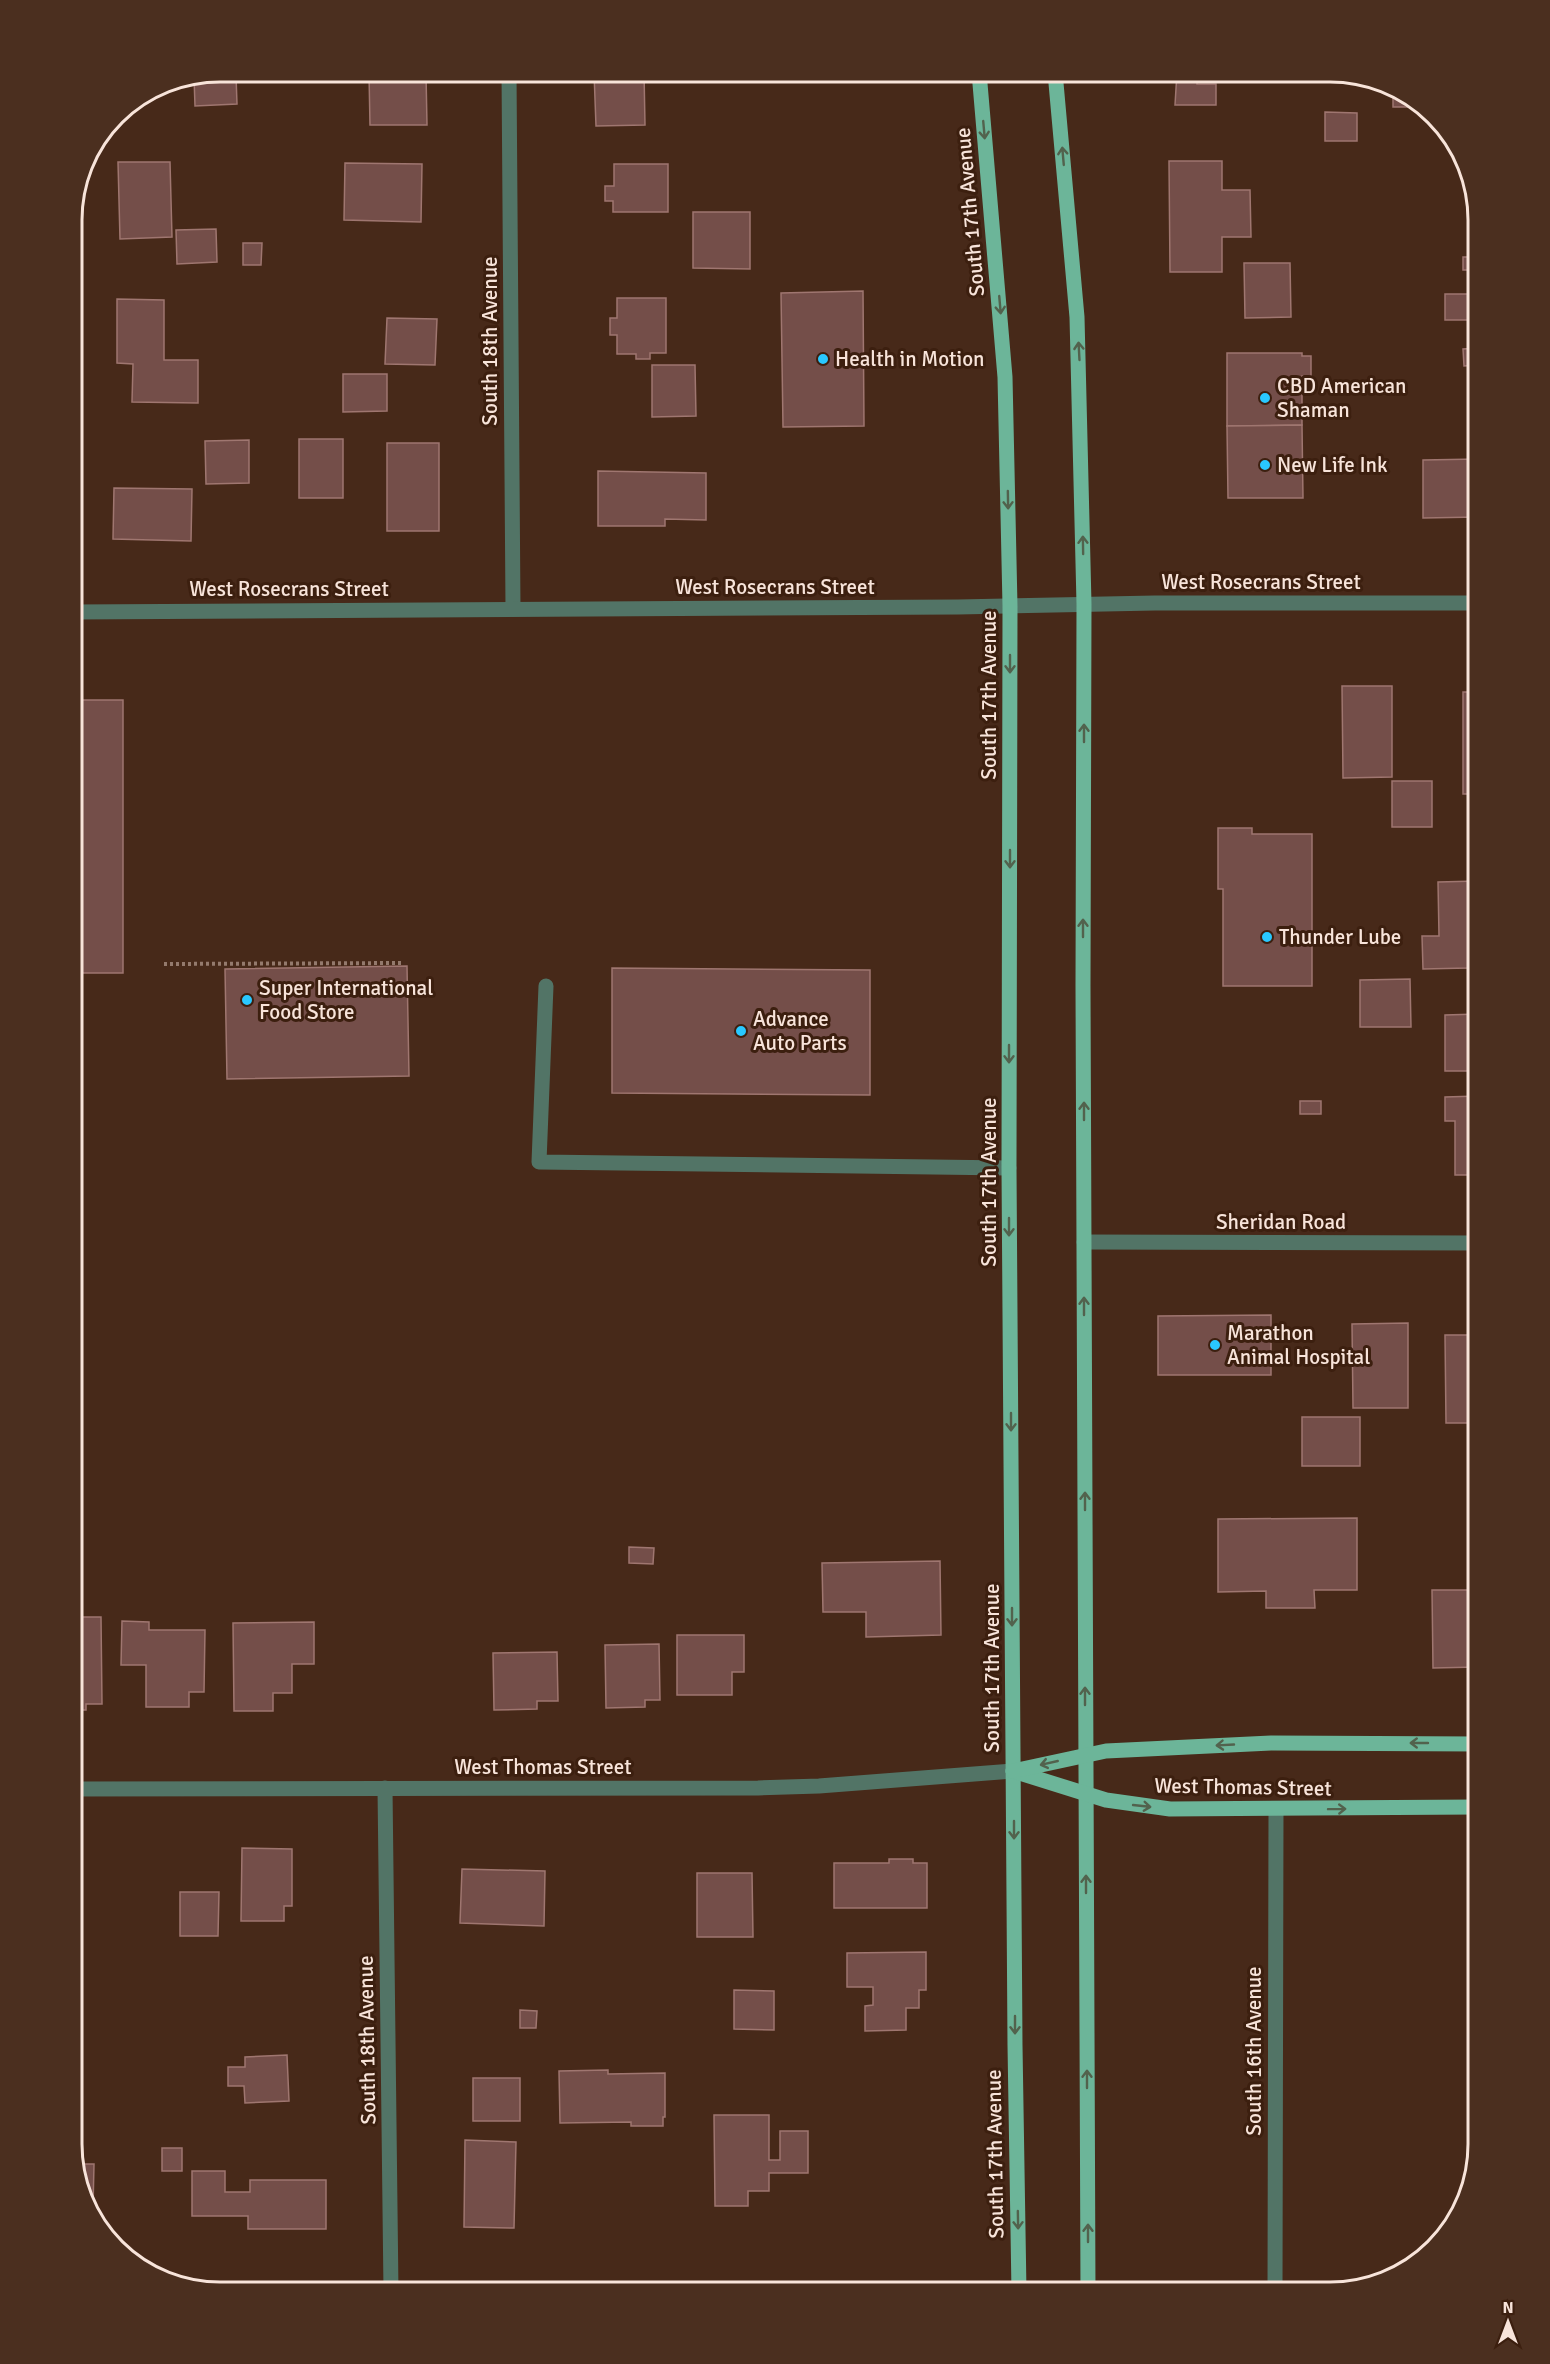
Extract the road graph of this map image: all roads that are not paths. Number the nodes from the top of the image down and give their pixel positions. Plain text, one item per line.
1 (509, 83) edge
2 (980, 83) edge
3 (1056, 83) edge
4 (1468, 603) edge
5 (1084, 604) junction
6 (1010, 606) junction
7 (513, 609) junction
8 (83, 612) edge
9 (546, 986) dead end
10 (1009, 1168) junction
11 (1084, 1242) junction
12 (1468, 1243) edge
13 (1468, 1744) edge
14 (1085, 1755) junction
15 (1013, 1771) junction
16 (385, 1788) junction
17 (82, 1789) edge
18 (1085, 1795) junction
19 (1468, 1808) edge
20 (1275, 1809) junction
21 (391, 2281) edge
22 (1019, 2282) edge
23 (1088, 2282) edge
24 (1275, 2282) edge

1 - 7 street, South 18th Avenue
2 -> 6 main road, South 17th Avenue
5 -> 3 main road
4 - 5 street, West Rosecrans Street
5 - 6 street, West Rosecrans Street
11 -> 5 main road
6 - 7 street, West Rosecrans Street
6 -> 10 main road, South 17th Avenue
7 - 8 street, West Rosecrans Street
9 - 10 street
10 -> 15 main road, South 17th Avenue
11 - 12 street, Sheridan Road
14 -> 11 main road
13 -> 14 main road, West Thomas Street
14 -> 15 main road, West Thomas Street
14 - 18 main road
15 - 16 street, West Thomas Street
15 - 18 main road, West Thomas Street
15 -> 22 main road, South 17th Avenue
16 - 17 street, West Thomas Street
16 - 21 street, South 18th Avenue
18 -> 20 main road, West Thomas Street
23 -> 18 main road
20 -> 19 main road, West Thomas Street
20 - 24 street, South 16th Avenue

